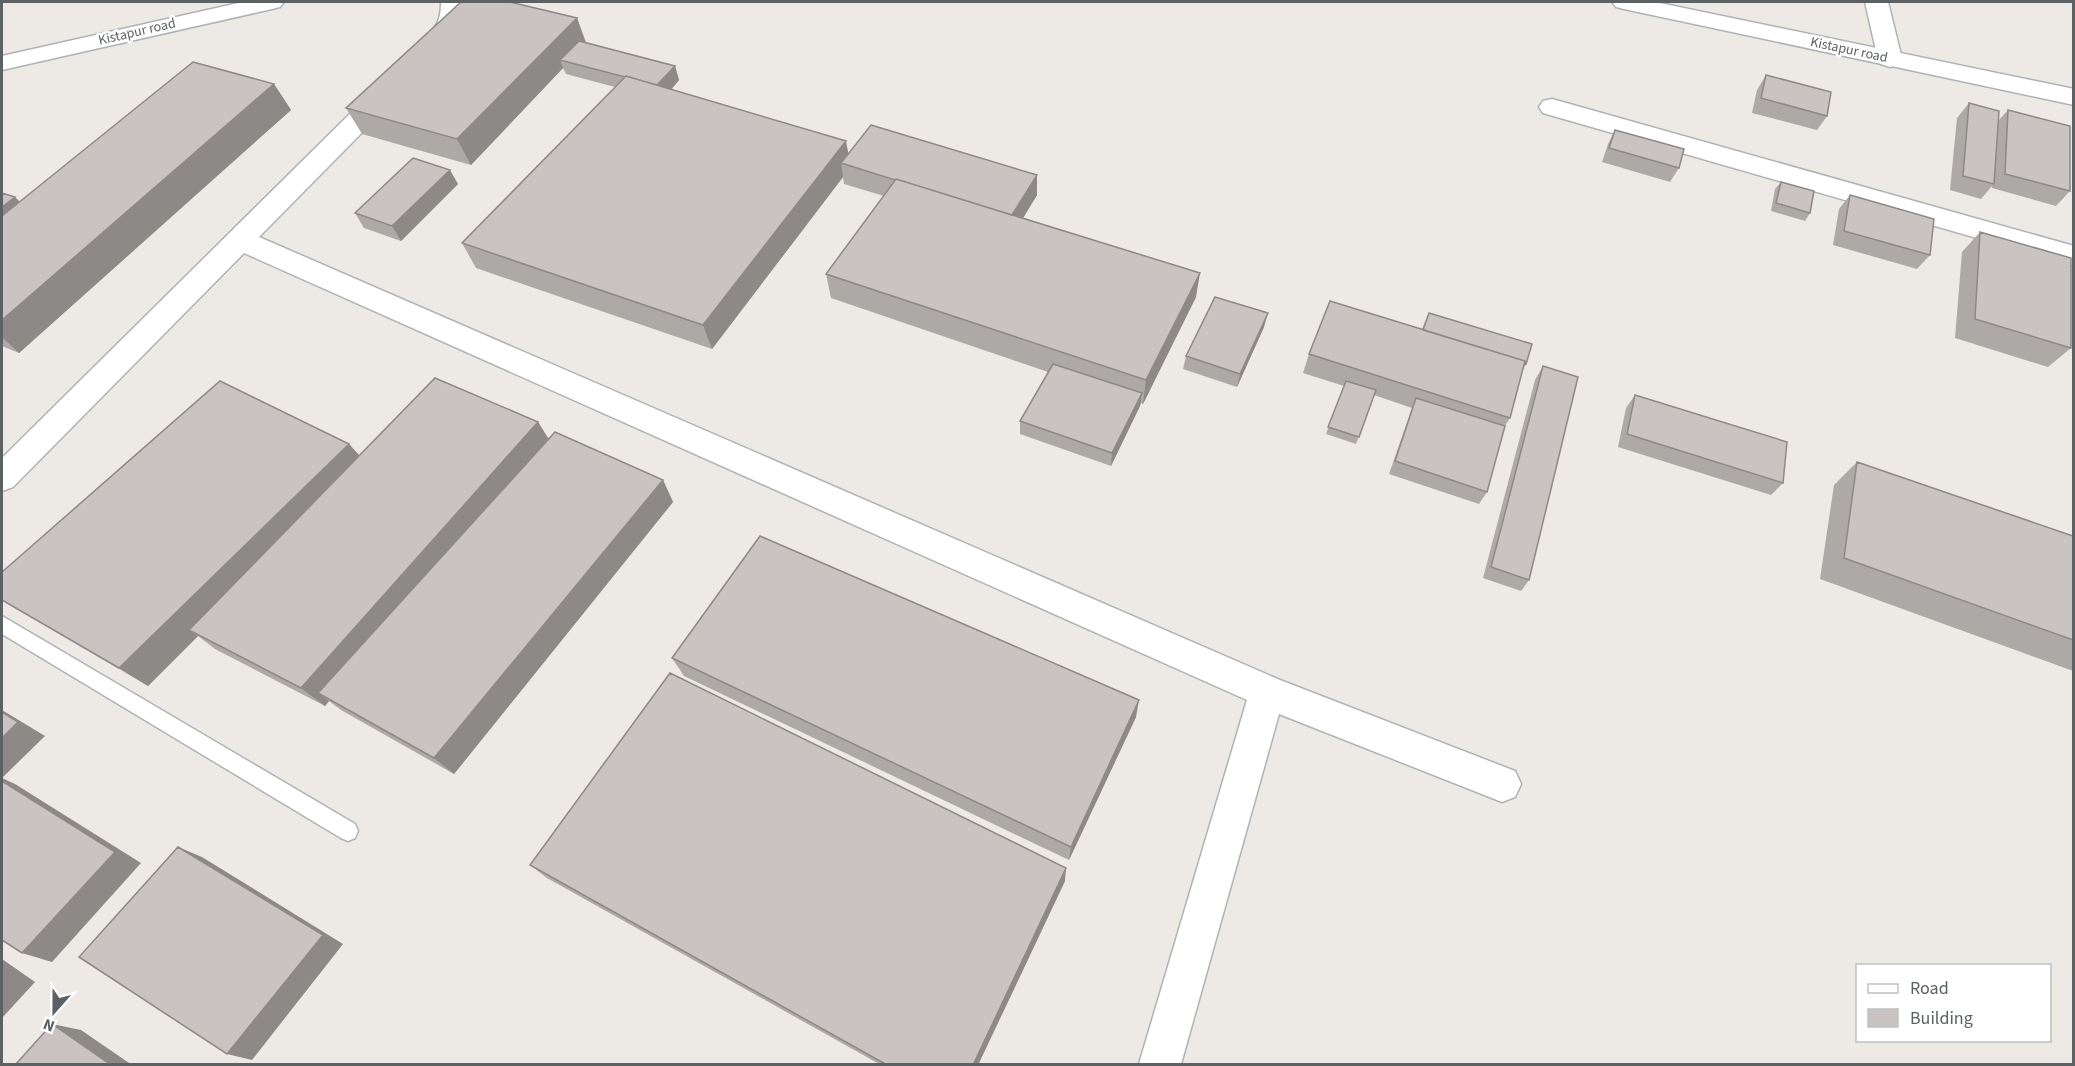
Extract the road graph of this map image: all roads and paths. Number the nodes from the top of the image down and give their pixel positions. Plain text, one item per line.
1 (272, 2) edge
2 (452, 2) edge
3 (1624, 2) edge
4 (1876, 2) edge
5 (1890, 59) junction
6 (2, 63) edge
7 (2073, 97) edge
8 (1552, 107) dead end
9 (241, 240) junction
10 (2073, 256) edge
11 (2, 478) edge
12 (2, 624) edge
13 (1267, 692) junction
14 (1502, 784) dead end
15 (348, 831) dead end
16 (1160, 1065) edge

1 - 6 street, Kistapur road
2 - 9 street
3 - 5 street, Kistapur road
4 - 5 street
5 - 7 street, Kistapur road
8 - 10 street
9 - 11 street
9 - 13 street
12 - 15 lane
13 - 14 street
13 - 16 street

